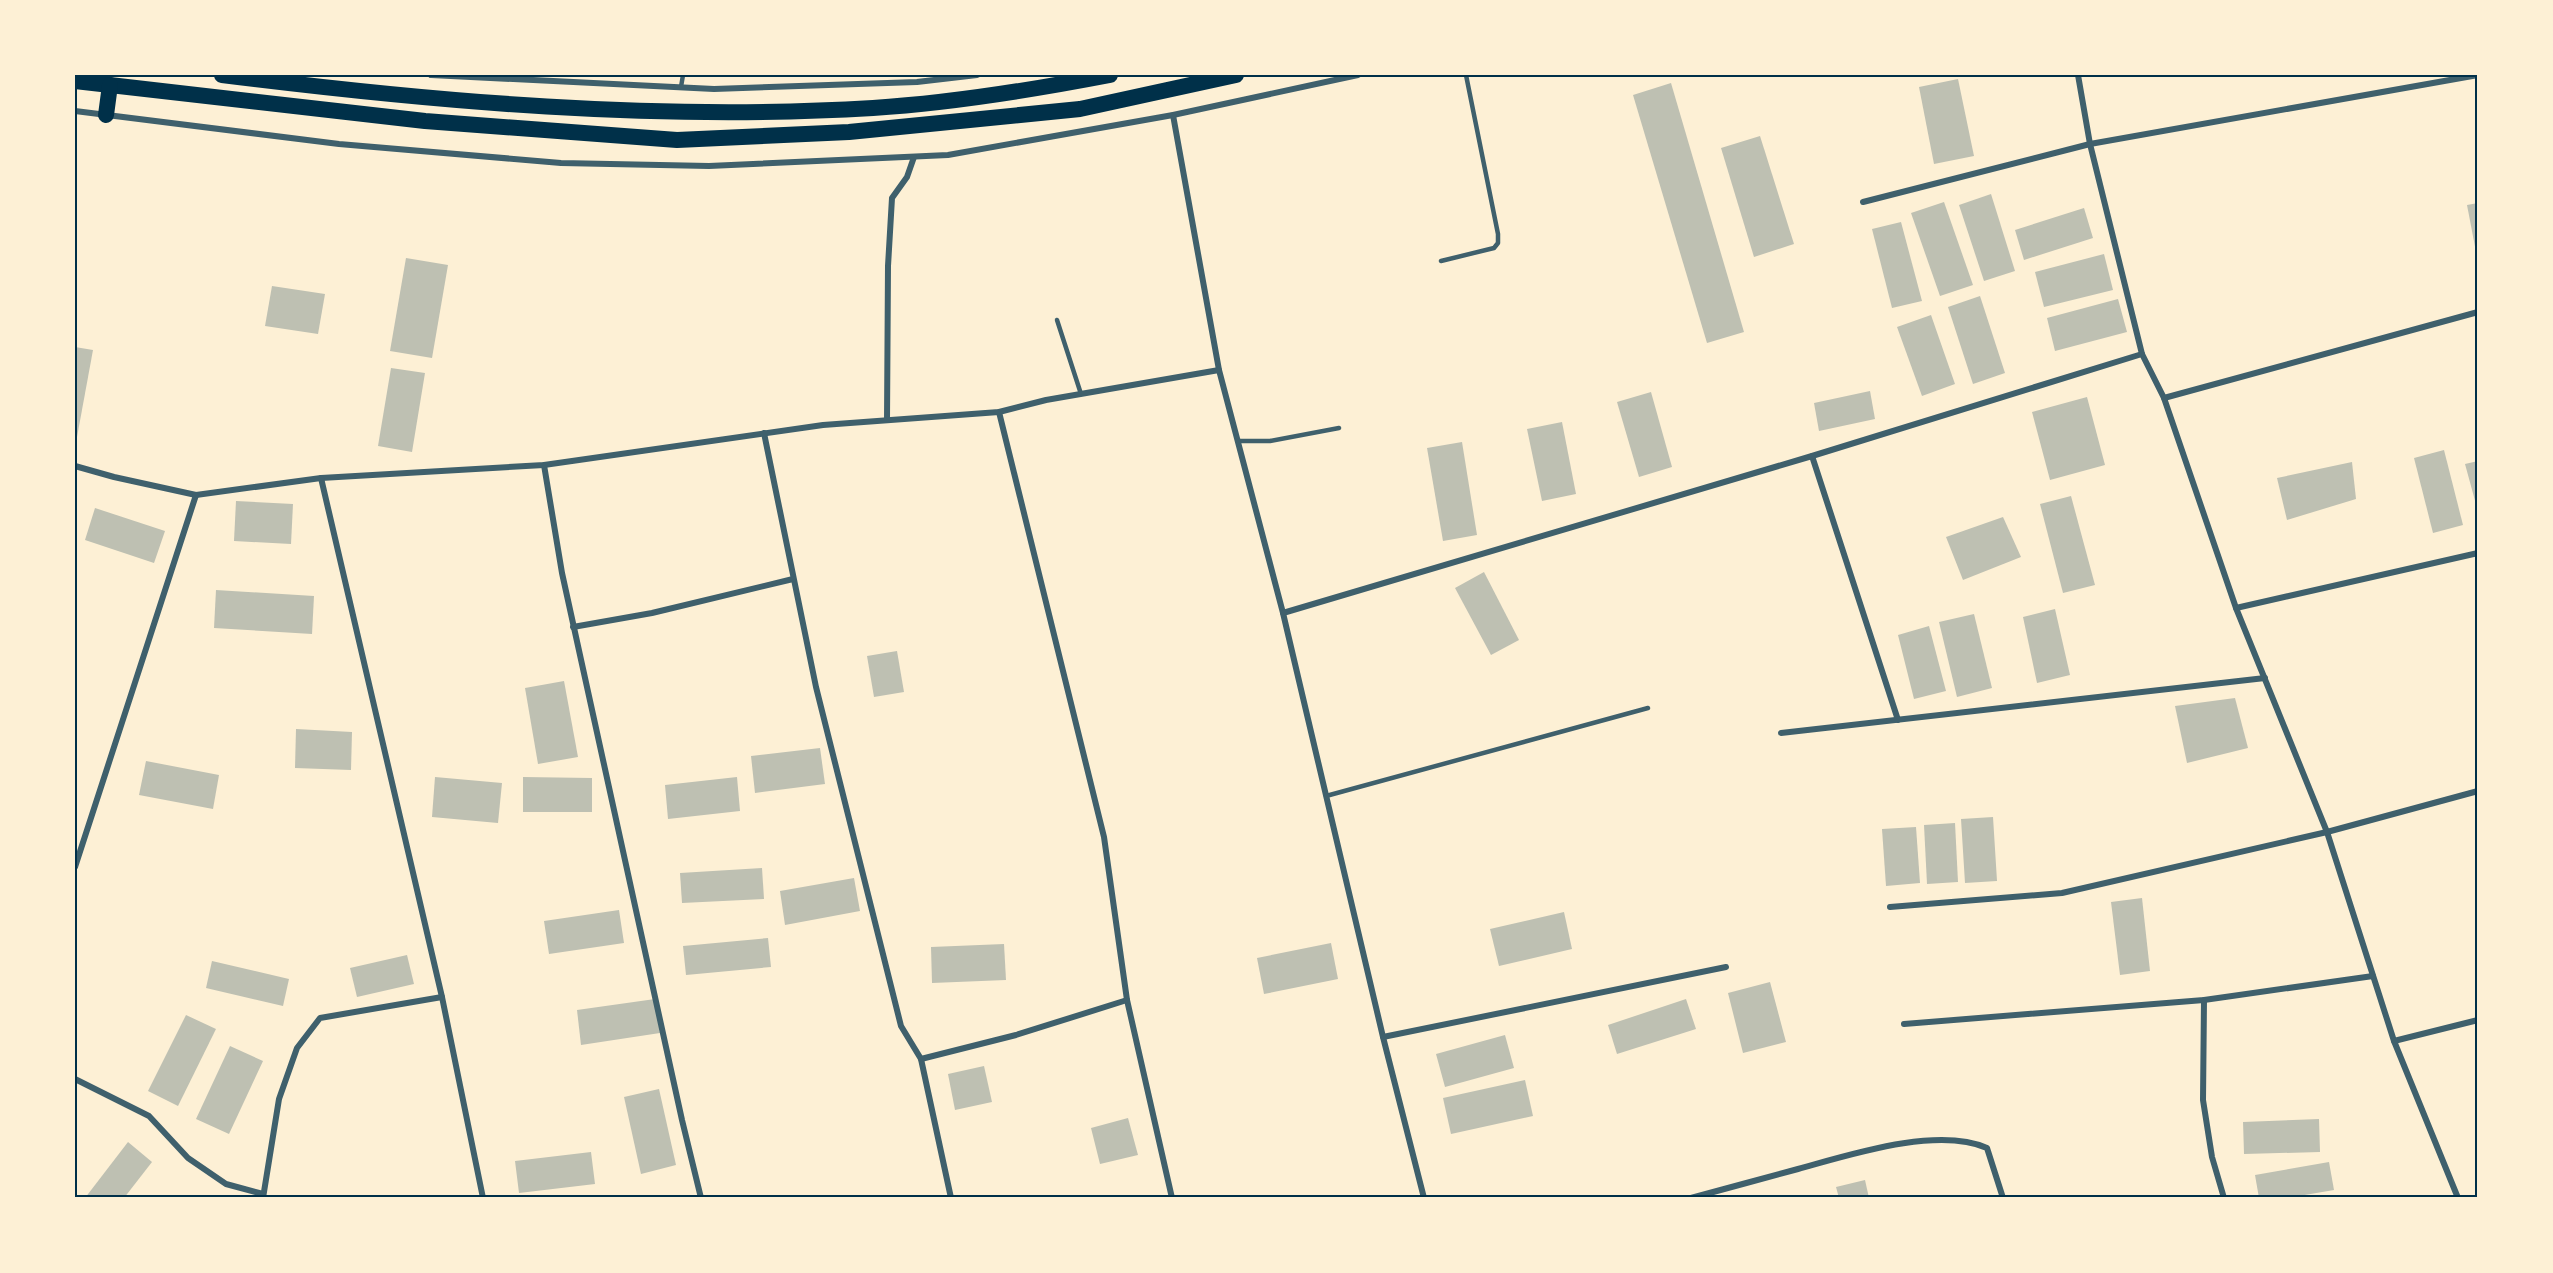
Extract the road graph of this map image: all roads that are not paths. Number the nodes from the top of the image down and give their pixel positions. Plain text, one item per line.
1 (222, 75) edge
2 (431, 75) edge
3 (683, 75) edge
4 (977, 75) edge
5 (1110, 75) edge
6 (1236, 75) edge
7 (1358, 75) edge
8 (1466, 75) edge
9 (2079, 75) edge
10 (2478, 75) edge
11 (75, 81) edge
12 (110, 85) junction
13 (681, 87) junction
14 (75, 111) edge
15 (106, 115) junction
16 (1173, 115) junction
17 (2090, 144) junction
18 (914, 157) junction
19 (1863, 202) dead end
20 (1441, 261) dead end
21 (2478, 312) edge
22 (1057, 320) dead end
23 (2142, 354) junction
24 (1220, 370) junction
25 (1081, 394) junction
26 (2164, 398) junction
27 (999, 412) junction
28 (887, 420) junction
29 (1339, 428) dead end
30 (764, 433) junction
31 (1238, 441) junction
32 (1812, 456) junction
33 (544, 465) junction
34 (75, 466) edge
35 (321, 478) junction
36 (196, 495) junction
37 (2478, 553) edge
38 (794, 579) junction
39 (2236, 608) junction
40 (1283, 613) junction
41 (573, 627) junction
42 (2265, 678) junction
43 (1648, 708) dead end
44 (1898, 720) junction
45 (1781, 733) dead end
46 (2478, 791) edge
47 (1326, 796) junction
48 (2327, 832) junction
49 (75, 867) edge
50 (1890, 907) dead end
51 (1726, 967) dead end
52 (2373, 976) junction
53 (442, 997) junction
54 (1126, 1000) junction
55 (2204, 1000) junction
56 (2478, 1020) edge
57 (1904, 1024) dead end
58 (1383, 1037) junction
59 (2394, 1041) junction
60 (921, 1059) junction
61 (75, 1079) edge
62 (263, 1196) edge
63 (483, 1198) edge
64 (701, 1198) edge
65 (951, 1198) edge
66 (1172, 1198) edge
67 (1424, 1198) edge
68 (1691, 1198) edge
69 (2003, 1198) edge
70 (2224, 1198) edge
71 (2458, 1198) edge

1 - 5 highway
2 - 13 street
3 - 13 lane
4 - 13 street
6 - 12 highway
7 - 16 street
8 - 20 lane
9 - 17 street
10 - 17 street
11 - 12 highway
12 - 15 highway
14 - 15 street
15 - 18 street
16 - 18 street
16 - 24 street
17 - 19 street
17 - 23 street
18 - 28 street
21 - 26 street
22 - 25 lane
23 - 26 street
23 - 32 street
24 - 25 street
24 - 31 street
25 - 27 street
26 - 39 street
27 - 28 street
27 - 54 street
28 - 30 street
29 - 31 lane
30 - 33 street
30 - 38 street
31 - 40 street
32 - 40 street
32 - 44 street
33 - 35 street
33 - 41 street
34 - 36 street
35 - 36 street
35 - 53 street
36 - 49 street
37 - 39 street
38 - 41 street
38 - 60 street
39 - 42 street
40 - 47 street
41 - 64 street
42 - 44 street
42 - 48 street
43 - 47 lane
44 - 45 street
46 - 48 street
47 - 58 street
48 - 50 street
48 - 52 street
51 - 58 street
52 - 55 street
52 - 59 street
53 - 62 street
53 - 63 street
54 - 60 street
54 - 66 street
55 - 57 street
55 - 70 street
56 - 59 street
58 - 67 street
59 - 71 street
60 - 65 street
61 - 62 street
68 - 69 street

